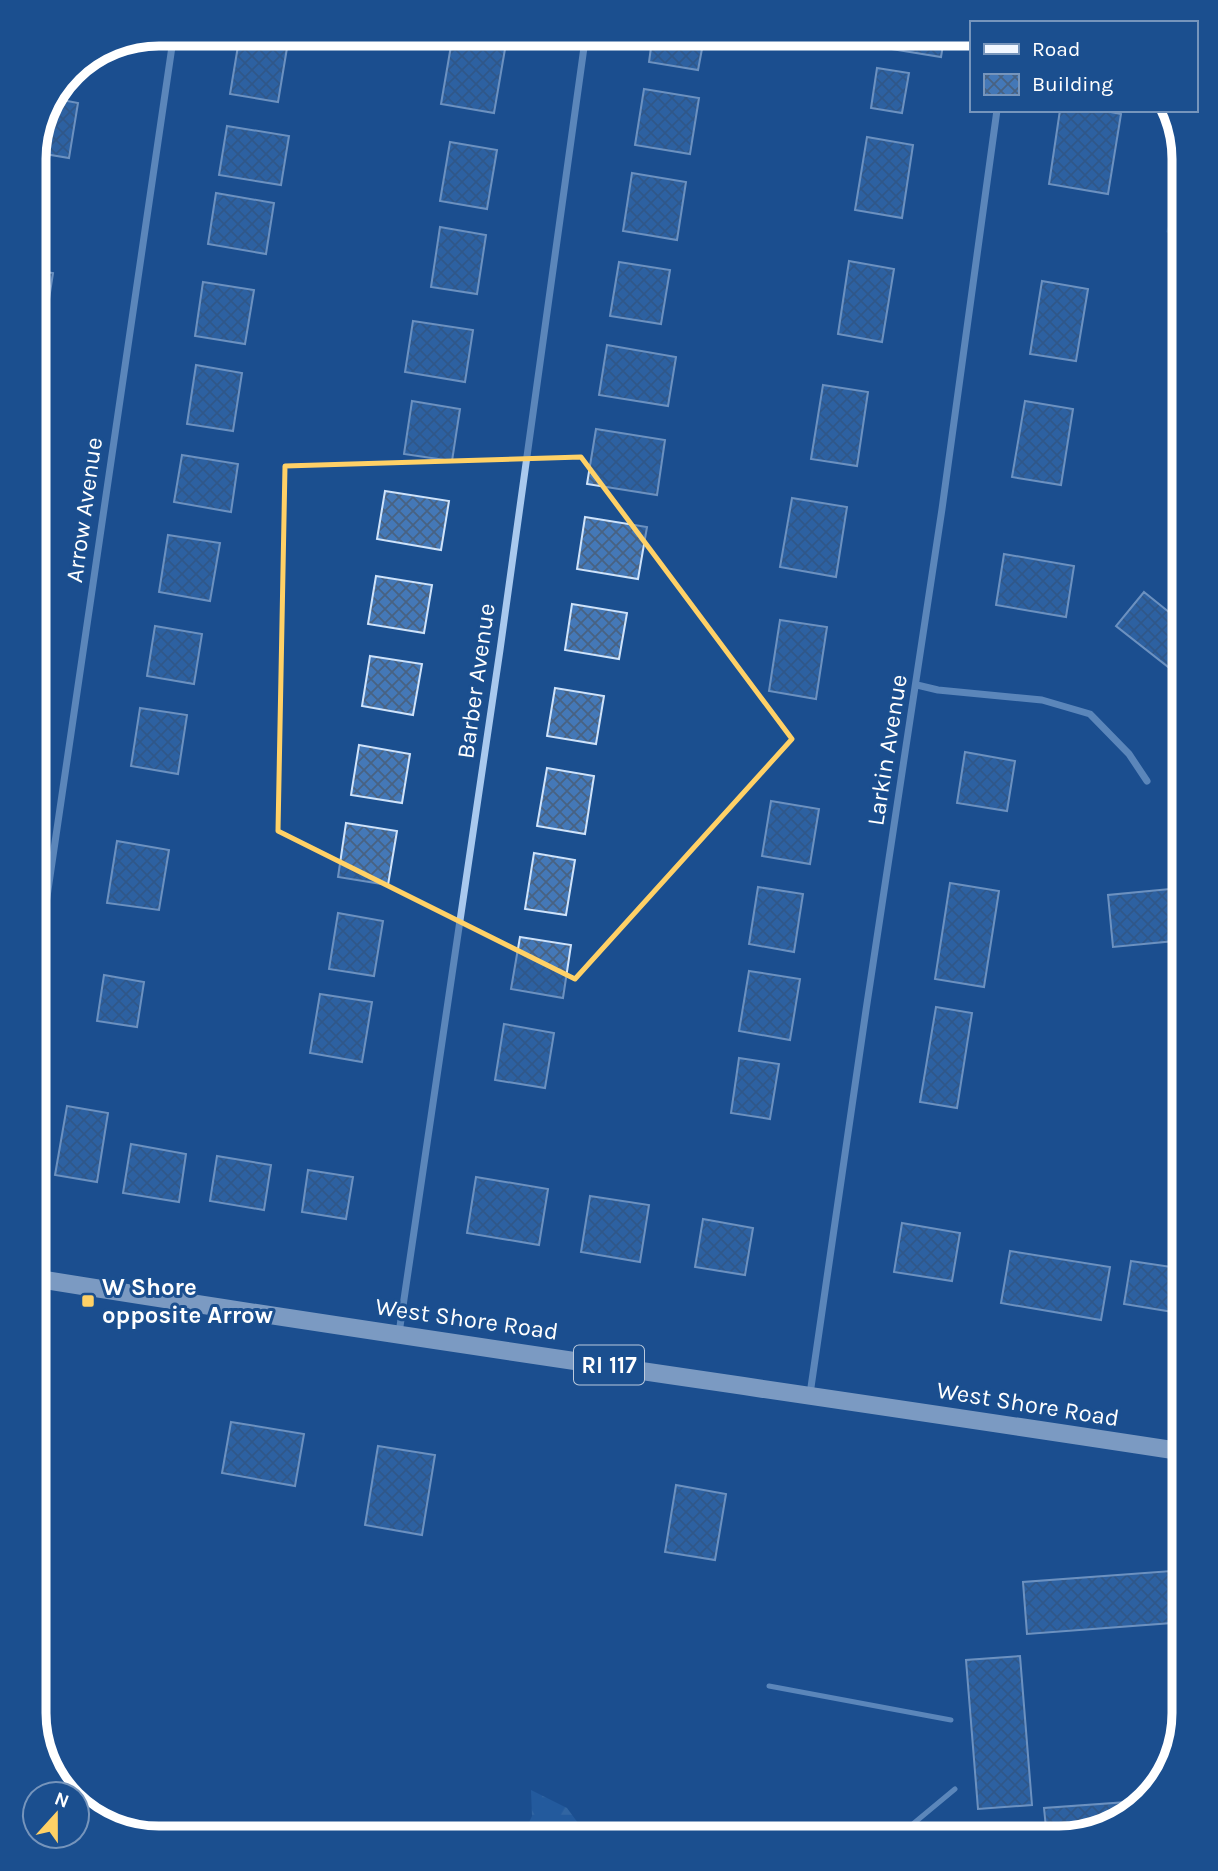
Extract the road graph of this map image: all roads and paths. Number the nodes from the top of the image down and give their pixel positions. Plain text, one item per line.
1 (172, 46) edge
2 (584, 46) edge
3 (997, 112) edge
4 (916, 685) junction
5 (1147, 781) dead end
6 (46, 904) edge
7 (46, 1280) edge
8 (399, 1334) junction
9 (810, 1394) junction
10 (1172, 1450) edge
11 (769, 1686) dead end
12 (951, 1720) dead end
13 (955, 1789) dead end
14 (911, 1826) edge

1 - 6 street, Arrow Avenue
2 - 8 street, Barber Avenue
3 - 4 street, Larkin Avenue
4 - 5 street
4 - 9 street, Larkin Avenue
7 - 8 main road, West Shore Road / RI 117
8 - 9 main road, West Shore Road / RI 117
9 - 10 main road, West Shore Road / RI 117
11 - 12 lane
13 - 14 lane

